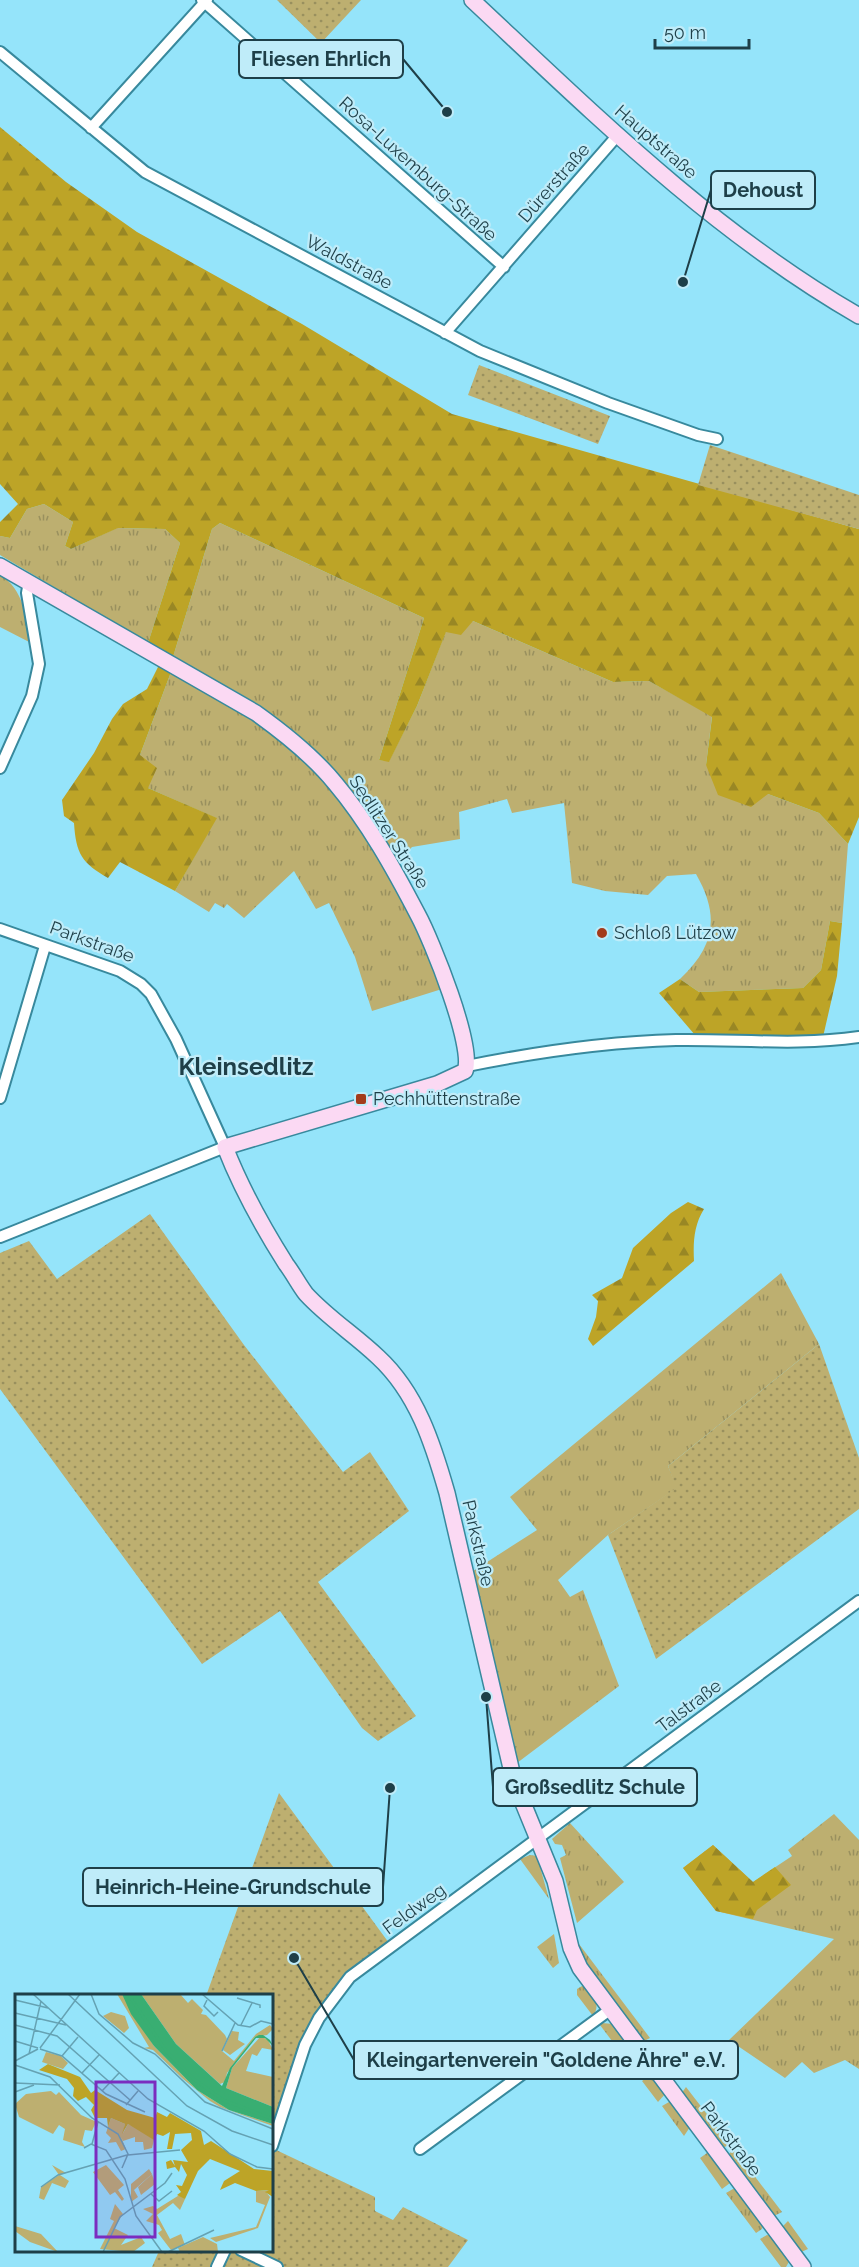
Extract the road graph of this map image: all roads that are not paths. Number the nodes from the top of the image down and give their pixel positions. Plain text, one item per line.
1 (472, 0) edge
2 (205, 1) edge
3 (0, 52) edge
4 (91, 128) junction
5 (617, 136) junction
6 (504, 267) junction
7 (859, 316) edge
8 (445, 333) junction
9 (717, 439) dead end
10 (0, 566) edge
11 (29, 582) junction
12 (0, 768) edge
13 (0, 929) edge
14 (45, 946) junction
15 (859, 1037) edge
16 (463, 1070) junction
17 (0, 1098) edge
18 (225, 1147) junction
19 (0, 1237) edge
20 (859, 1601) edge
21 (539, 1838) junction
22 (610, 2009) junction
23 (273, 2143) edge
24 (420, 2149) dead end
25 (224, 2252) edge
26 (245, 2252) edge
27 (217, 2267) edge
28 (277, 2267) edge
29 (802, 2267) edge

1 - 5 street, Hauptstraße
2 - 4 street
2 - 6 street, Rosa-Luxemburg-Straße
3 - 4 street, Waldstraße
4 - 8 street, Waldstraße
5 - 6 street, Dürerstraße
5 - 7 street, Hauptstraße
6 - 8 street, Dürerstraße
8 - 9 street, Waldstraße
10 - 11 street, Sedlitzer Straße
11 - 12 street
11 - 16 street, Sedlitzer Straße
13 - 14 street, Parkstraße
14 - 17 street
14 - 18 street, Parkstraße
15 - 16 street
16 - 18 street
18 - 19 street
18 - 21 street, Parkstraße
20 - 21 street, Talstraße
21 - 22 street, Parkstraße
21 - 23 street, Feldweg
22 - 24 street
22 - 29 street, Parkstraße
25 - 27 street
26 - 28 street

